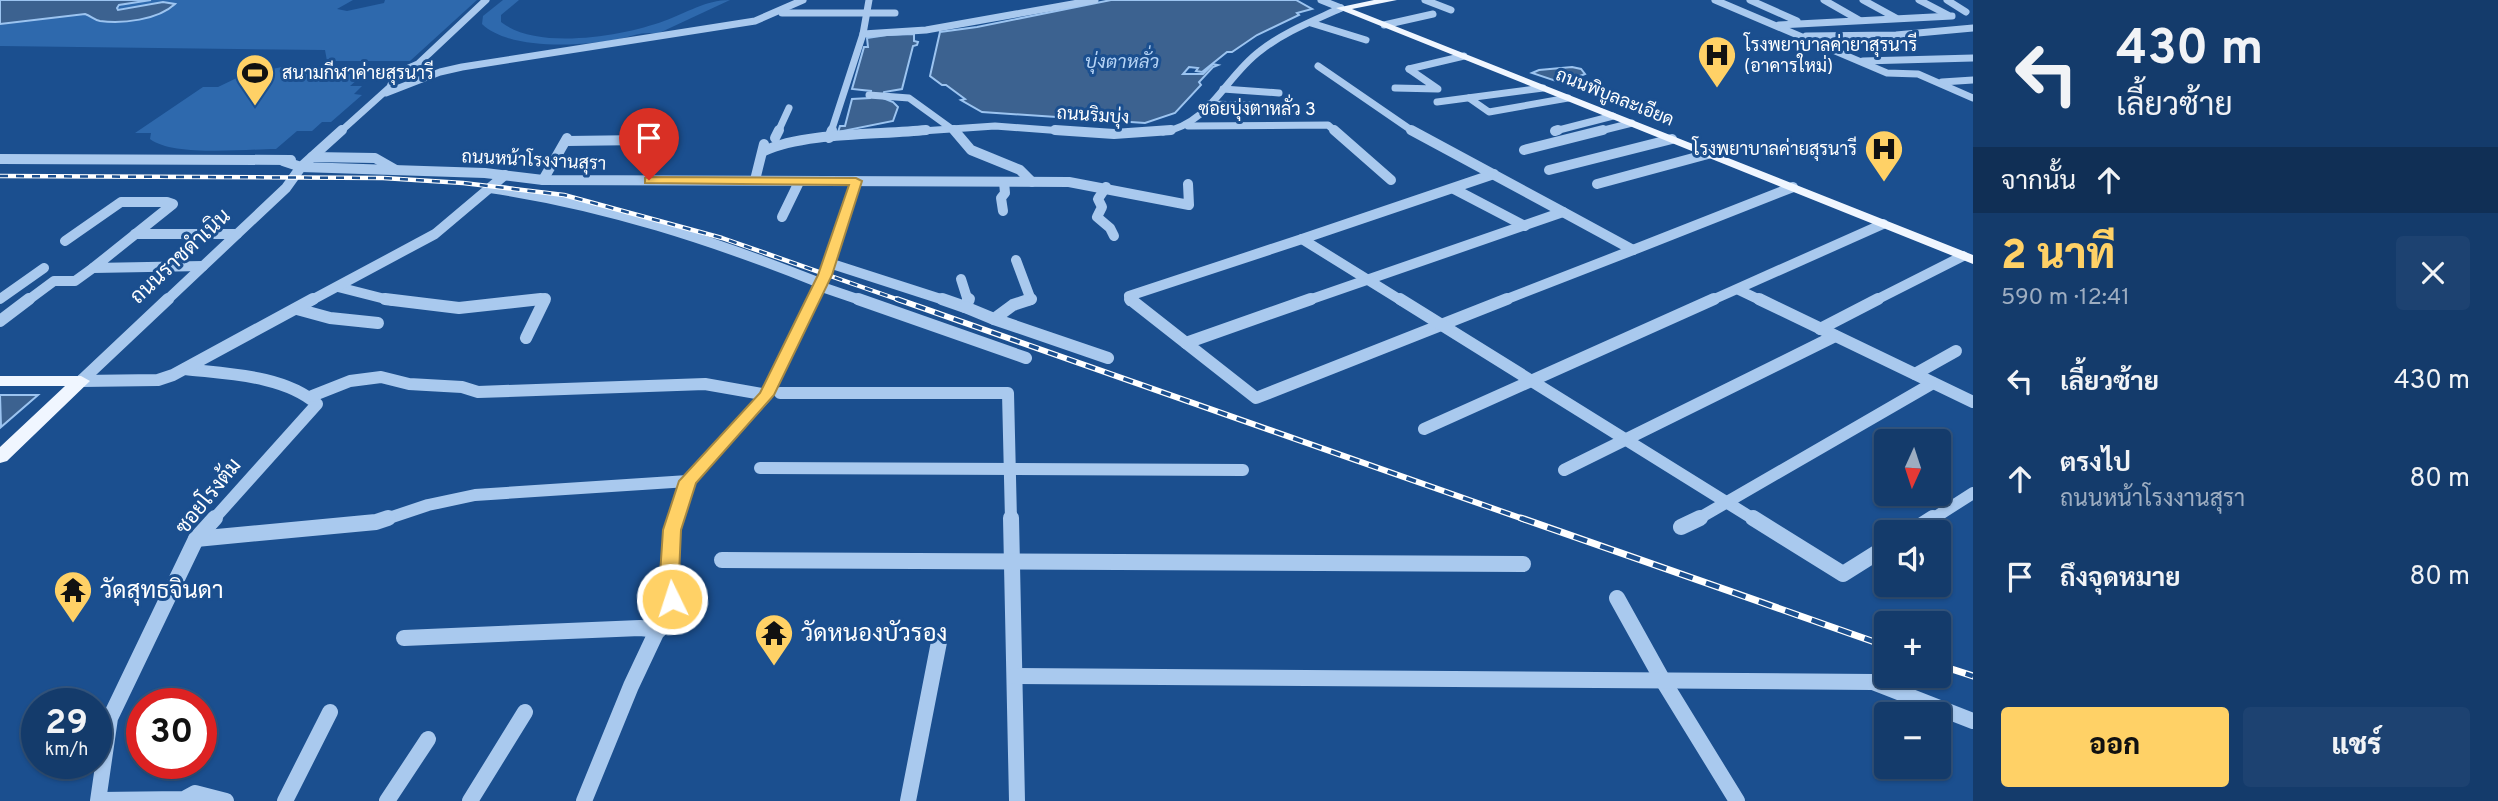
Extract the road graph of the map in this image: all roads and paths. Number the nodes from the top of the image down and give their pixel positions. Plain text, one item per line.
1 (486, 0) edge
2 (803, 0) edge
3 (869, 0) edge
4 (1095, 0) edge
5 (1321, 0) edge
6 (1392, 0) edge
7 (1425, 0) edge
8 (1715, 0) edge
9 (1750, 0) edge
10 (1824, 0) edge
11 (1863, 0) edge
12 (1919, 0) edge
13 (1947, 0) edge
14 (1345, 9) junction
15 (1451, 10) dead end
16 (1966, 12) dead end
17 (778, 13) junction
18 (867, 13) junction
19 (895, 13) dead end
20 (1433, 14) dead end
21 (1896, 18) junction
22 (1859, 20) junction
23 (1814, 22) junction
24 (1311, 23) junction
25 (1801, 23) junction
26 (1384, 24) junction
27 (1775, 25) junction
28 (1973, 28) edge
29 (863, 34) junction
30 (1835, 35) junction
31 (1800, 36) junction
32 (1366, 40) dead end
33 (1464, 56) junction
34 (1973, 58) edge
35 (1859, 61) junction
36 (1318, 66) dead end
37 (1409, 69) joint
38 (1973, 80) edge
39 (1937, 82) junction
40 (1395, 88) dead end
41 (1543, 88) junction
42 (1223, 89) junction
43 (386, 91) junction
44 (1279, 93) dead end
45 (869, 95) dead end
46 (1469, 98) junction
47 (1568, 98) junction
48 (1973, 98) edge
49 (1437, 102) dead end
50 (1209, 104) junction
51 (1286, 106) dead end
52 (789, 108) dead end
53 (1614, 116) junction
54 (1632, 123) junction
55 (1187, 126) junction
56 (953, 129) junction
57 (1555, 131) dead end
58 (775, 138) junction
59 (830, 138) junction
60 (807, 139) junction
61 (1672, 139) junction
62 (643, 140) dead end
63 (1524, 150) dead end
64 (764, 151) junction
65 (1708, 153) junction
66 (314, 156) junction
67 (0, 159) edge
68 (283, 162) junction
69 (302, 167) junction
70 (396, 170) junction
71 (1549, 170) dead end
72 (1494, 174) junction
73 (505, 175) junction
74 (543, 180) junction
75 (755, 180) junction
76 (1391, 180) dead end
77 (856, 181) junction
78 (799, 182) junction
79 (1004, 182) junction
80 (1032, 182) junction
81 (1188, 184) dead end
82 (1597, 184) dead end
83 (1107, 187) junction
84 (1793, 187) junction
85 (490, 188) junction
86 (1454, 189) junction
87 (1003, 211) dead end
88 (1563, 212) junction
89 (782, 217) dead end
90 (1883, 224) junction
91 (1524, 226) junction
92 (135, 234) junction
93 (237, 234) junction
94 (1114, 236) dead end
95 (1302, 239) junction
96 (65, 241) dead end
97 (1634, 250) junction
98 (1968, 258) edge
99 (1016, 260) dead end
100 (829, 263) junction
101 (203, 266) junction
102 (44, 268) dead end
103 (93, 268) junction
104 (961, 279) dead end
105 (1368, 281) junction
106 (820, 284) junction
107 (338, 287) junction
108 (1739, 290) junction
109 (0, 299) edge
110 (965, 307) junction
111 (297, 309) junction
112 (994, 319) junction
113 (0, 321) edge
114 (378, 323) dead end
115 (1442, 326) junction
116 (1820, 329) junction
117 (1835, 336) junction
118 (526, 338) dead end
119 (1186, 343) junction
120 (1956, 351) dead end
121 (1026, 358) dead end
122 (1108, 358) dead end
123 (185, 369) junction
124 (1915, 374) junction
125 (0, 381) edge
126 (81, 381) junction
127 (1532, 381) junction
128 (1933, 383) junction
129 (773, 394) junction
130 (312, 396) junction
131 (1973, 402) edge
132 (1424, 429) dead end
133 (1625, 439) junction
134 (0, 457) edge
135 (760, 468) dead end
136 (1009, 469) junction
137 (1243, 470) dead end
138 (1564, 470) dead end
139 (688, 481) junction
140 (1973, 493) edge
141 (1727, 502) junction
142 (1930, 520) edge
143 (1681, 527) dead end
144 (196, 539) junction
145 (1874, 555) edge
146 (722, 560) dead end
147 (1011, 562) junction
148 (1523, 564) dead end
149 (1617, 598) dead end
150 (659, 630) junction
151 (404, 638) dead end
152 (939, 642) dead end
153 (1015, 676) junction
154 (1662, 679) junction
155 (330, 712) dead end
156 (525, 712) dead end
157 (1973, 721) edge
158 (428, 738) dead end
159 (98, 801) edge
160 (226, 801) edge
161 (285, 801) edge
162 (387, 801) edge
163 (470, 801) edge
164 (584, 801) edge
165 (908, 801) edge
166 (1017, 801) edge
167 (1737, 801) edge

1 - 43 street
2 - 17 street
3 - 18 street
4 - 29 street
5 - 14 street, ถนนพิบูลละเอียด
6 - 14 main road
7 - 15 street
8 - 27 street
9 - 25 street
10 - 22 street
11 - 21 street
12 - 21 street
13 - 16 street
14 - 24 street
14 - 26 main road, ถนนพิบูลละเอียด
17 - 18 street
17 - 43 street
18 - 19 street
18 - 29 street
20 - 26 street
21 - 22 street
22 - 23 street
23 - 25 street
23 - 30 street
24 - 32 street
24 - 42 street
25 - 27 street
26 - 33 main road, ถนนพิบูลละเอียด
27 - 31 street
28 - 30 street
29 - 59 street
30 - 31 street
31 - 35 street
33 - 37 street
33 - 41 main road, ถนนพิบูลละเอียด
34 - 35 street
35 - 39 street
36 - 72 street
37 - 40 street
38 - 39 street
39 - 48 street
41 - 46 street
41 - 47 main road, ถนนพิบูลละเอียด
42 - 44 street
42 - 50 street
43 - 66 street, ถนนราชดำเนิน
45 - 56 street
46 - 47 street
46 - 49 street
47 - 53 main road, ถนนพิบูลละเอียด
50 - 51 street
50 - 55 street
52 - 58 street
53 - 54 main road, ถนนพิบูลละเอียด
53 - 57 street
54 - 61 main road, ถนนพิบูลละเอียด
54 - 63 street
55 - 56 street, ถนนริมบุ่ง
55 - 76 street, ซอยบุ่งตาหลั่ว 3
56 - 59 street, ถนนริมบุ่ง
56 - 80 street
58 - 60 street
58 - 64 street
59 - 60 street, ถนนริมบุ่ง
60 - 64 street, ถนนริมบุ่ง
61 - 65 main road, ถนนพิบูลละเอียด
61 - 71 street
62 - 74 street
64 - 75 street
65 - 82 street
65 - 84 main road, ถนนพิบูลละเอียด
66 - 68 street, ถนนหน้าโรงงานสุรา
66 - 69 street, ถนนราชดำเนิน
66 - 70 street, ถนนหน้าโรงงานสุรา
67 - 68 street
68 - 69 street
69 - 70 street
69 - 93 street, ถนนราชดำเนิน
70 - 73 street, ถนนหน้าโรงงานสุรา
72 - 86 street
72 - 88 street
73 - 74 street, ถนนหน้าโรงงานสุรา
73 - 85 street
74 - 75 street, ถนนหน้าโรงงานสุรา
75 - 78 street, ถนนหน้าโรงงานสุรา
77 - 78 street, ถนนหน้าโรงงานสุรา
77 - 79 street, ถนนหน้าโรงงานสุรา
77 - 100 street
78 - 89 street
79 - 80 street, ถนนหน้าโรงงานสุรา
79 - 87 street
80 - 83 street, ถนนหน้าโรงงานสุรา
81 - 83 street, ถนนหน้าโรงงานสุรา
83 - 94 street
84 - 90 main road, ถนนพิบูลละเอียด
84 - 97 street
85 - 106 street
85 - 107 street
86 - 91 street
86 - 95 street
88 - 91 street
88 - 97 street
90 - 98 main road, ถนนพิบูลละเอียด
90 - 108 street
91 - 105 street
92 - 93 street
92 - 96 street
92 - 103 street
93 - 101 street, ถนนราชดำเนิน
95 - 105 street
95 - 119 street
97 - 115 street
98 - 116 street
99 - 112 street
100 - 106 street
100 - 110 street
101 - 103 street
101 - 126 street, ถนนราชดำเนิน
102 - 109 street
103 - 113 street
104 - 110 street
105 - 115 street
105 - 119 street
106 - 121 street
106 - 129 street
107 - 111 street
107 - 118 street
108 - 116 street
108 - 127 street
110 - 112 street
111 - 114 street
111 - 123 street
112 - 122 street
115 - 119 street
115 - 127 street
116 - 117 street
117 - 124 street
117 - 133 street
120 - 124 street
123 - 126 street
123 - 130 street
124 - 128 street
125 - 126 main road
126 - 134 main road, ถนนราชดำเนิน
127 - 132 street
127 - 133 street
128 - 131 street
128 - 141 street
129 - 130 street
129 - 136 street
129 - 139 street
130 - 144 street, ซอยโรงต้ม
133 - 138 street
133 - 141 street
135 - 136 street
136 - 137 street
136 - 147 street
139 - 144 street
139 - 150 street
140 - 142 street
141 - 143 street
141 - 145 street
144 - 159 street, ซอยโรงต้ม
146 - 147 street
147 - 148 street
147 - 153 street
149 - 154 street
150 - 151 street
150 - 164 street
152 - 165 street
153 - 154 street
153 - 166 street
154 - 157 street
154 - 167 street
155 - 161 street
156 - 163 street
158 - 162 street
159 - 160 street

